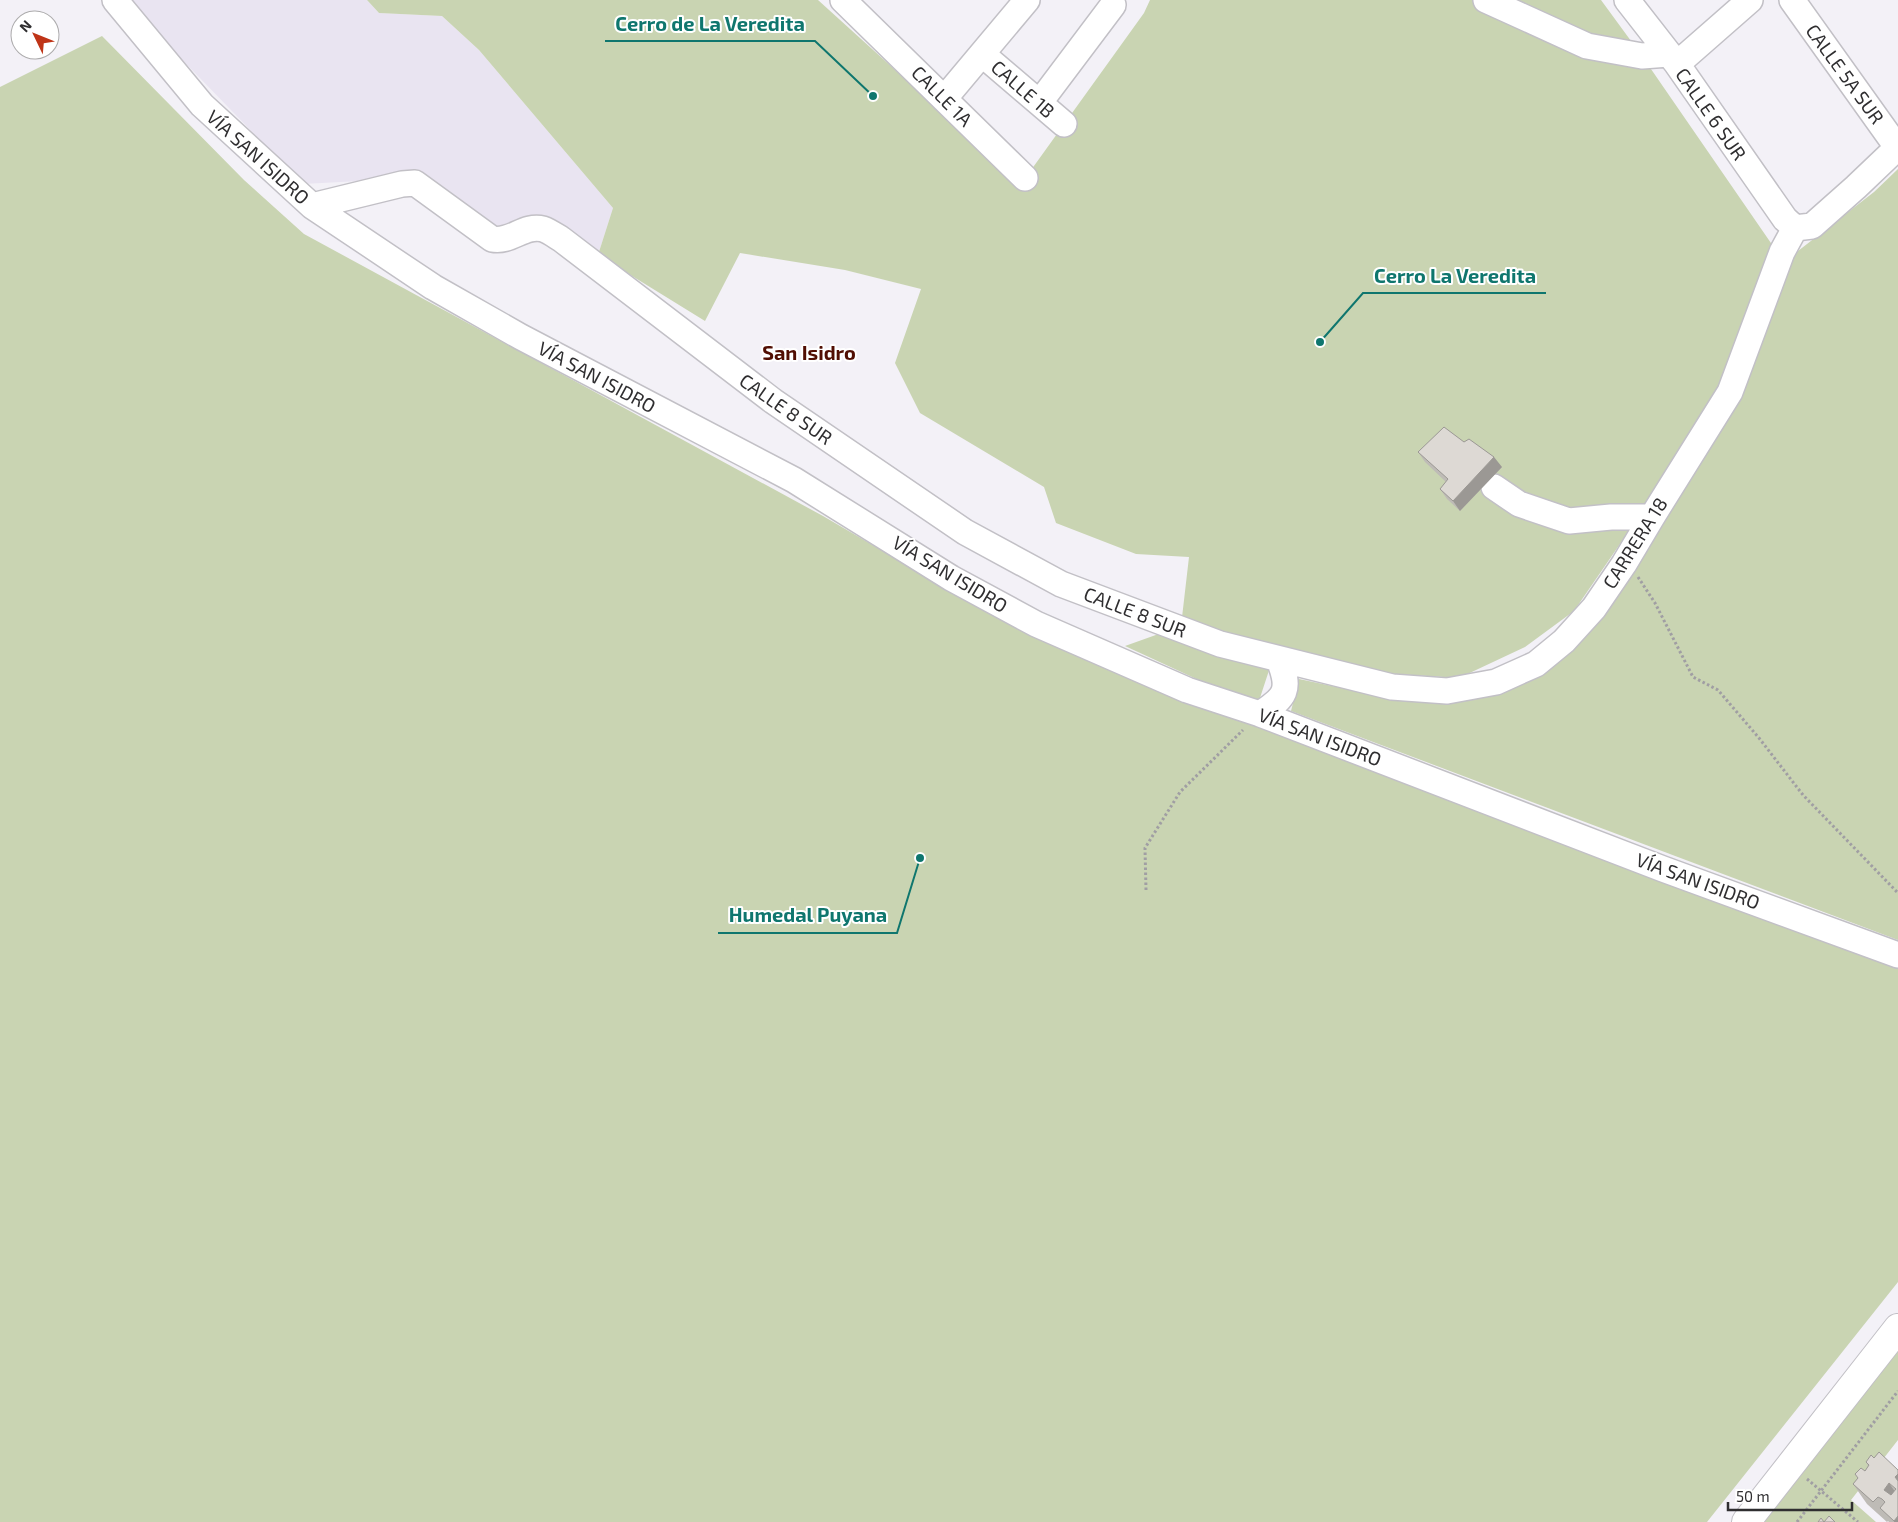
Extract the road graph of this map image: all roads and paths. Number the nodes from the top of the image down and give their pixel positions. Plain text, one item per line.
1 (115, 0) edge
2 (1027, 0) edge
3 (1486, 0) edge
4 (1627, 0) edge
5 (1750, 0) edge
6 (1792, 0) edge
7 (859, 5) edge
8 (1115, 7) edge
9 (982, 54) junction
10 (1673, 59) junction
11 (944, 99) junction
12 (1040, 102) junction
13 (1064, 124) dead end
14 (1898, 147) edge
15 (1025, 178) dead end
16 (312, 206) junction
17 (1795, 228) junction
18 (1494, 487) dead end
19 (1652, 517) junction
20 (1624, 564) junction
21 (1279, 660) junction
22 (1260, 714) junction
23 (1146, 890) dead end
24 (1898, 893) edge
25 (1898, 955) edge
26 (1898, 1328) edge
27 (1898, 1391) edge
28 (1791, 1465) junction
29 (1822, 1491) junction
30 (1746, 1522) edge
31 (1797, 1522) edge
32 (1858, 1522) edge

1 - 16 street, VÍA SAN ISIDRO
2 - 9 street
3 - 10 street
4 - 10 street, CALLE 6 SUR
5 - 10 street
6 - 14 street, CALLE 5A SUR
7 - 11 street, CALLE 1A
8 - 12 street
9 - 11 street
9 - 12 street, CALLE 1B
10 - 17 street, CALLE 6 SUR
11 - 15 street, CALLE 1A
12 - 13 street, CALLE 1B
14 - 17 street
16 - 21 street, CALLE 8 SUR
16 - 22 street, VÍA SAN ISIDRO
17 - 19 street, CARRERA 18
18 - 19 street
19 - 20 street, CARRERA 18
20 - 21 street, CARRERA 18
20 - 24 path
21 - 22 street
22 - 23 path
22 - 25 street, VÍA SAN ISIDRO
26 - 28 main road
27 - 29 path
28 - 29 path
28 - 30 main road
29 - 31 path
29 - 32 path

